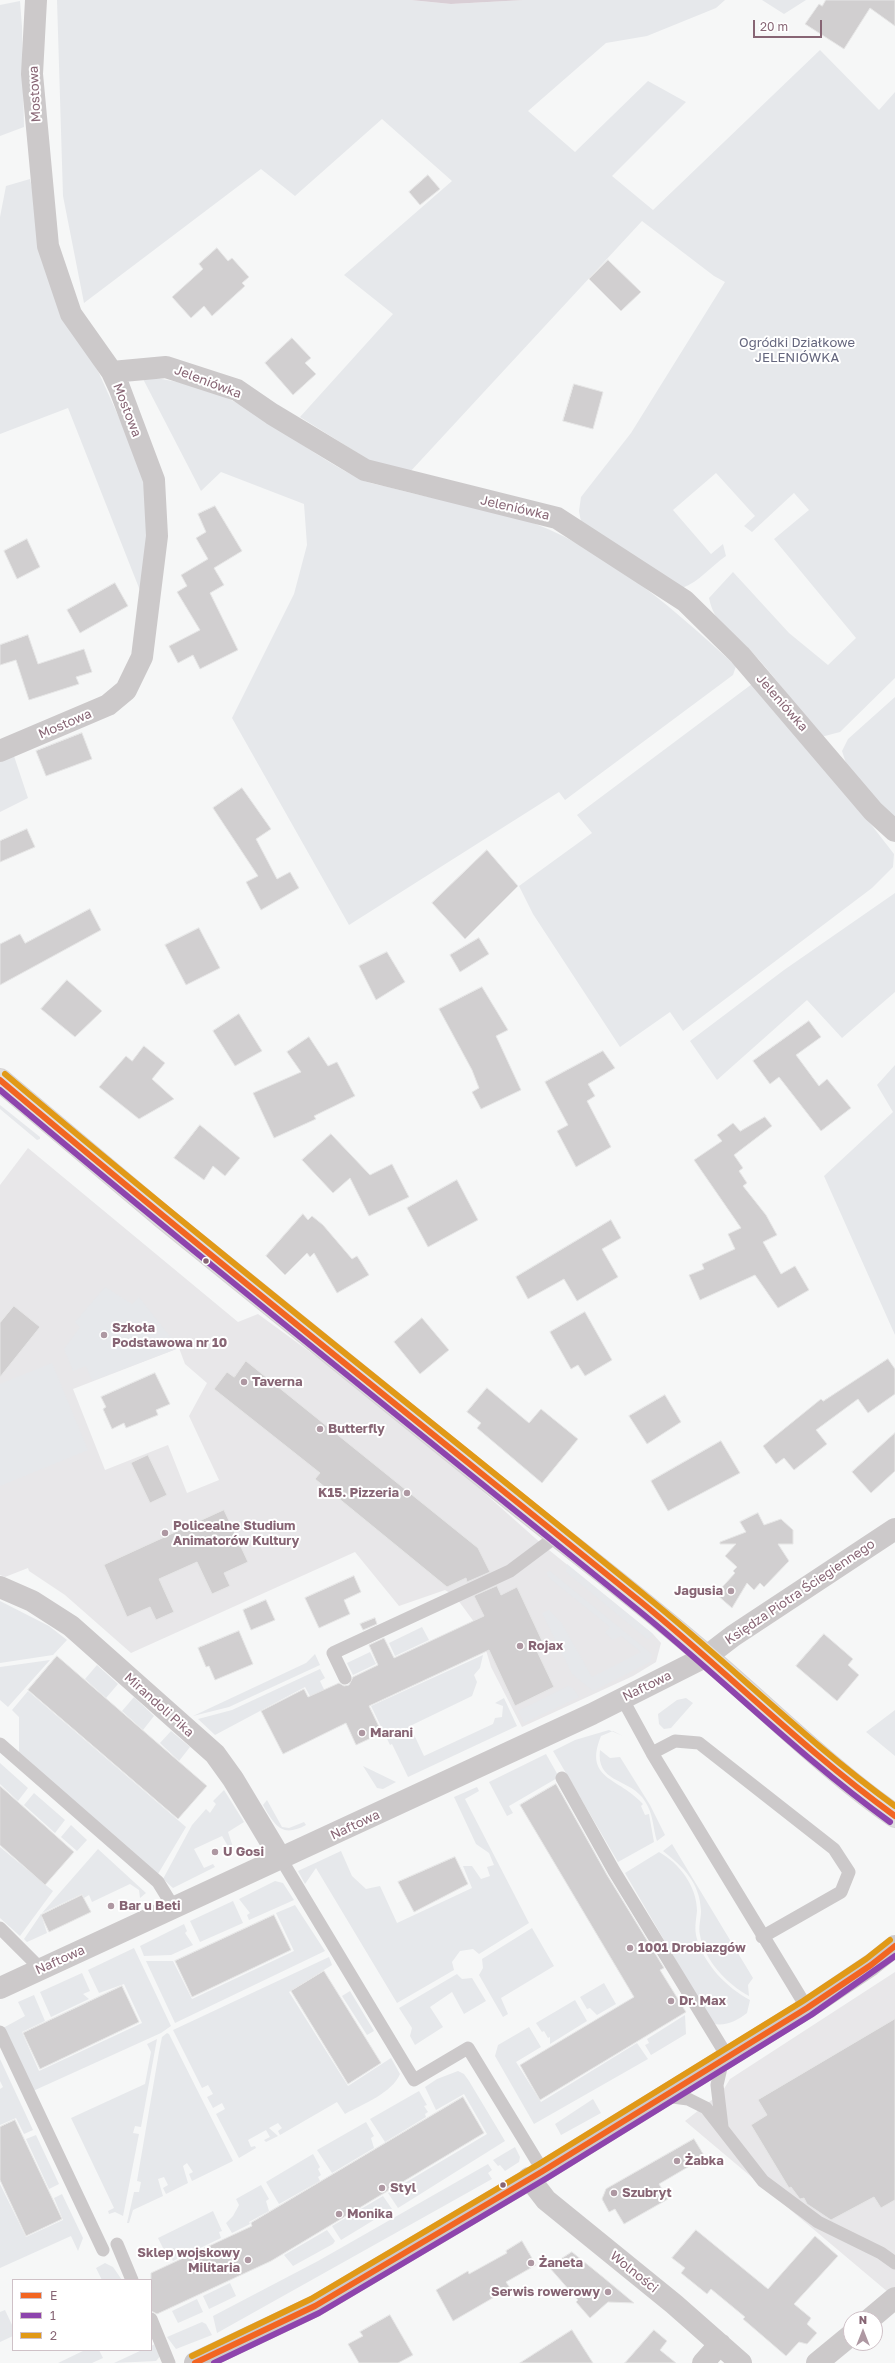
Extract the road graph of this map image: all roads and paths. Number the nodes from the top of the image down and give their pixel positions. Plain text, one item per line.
1 (36, 0) edge
2 (112, 372) junction
3 (0, 751) edge
4 (895, 831) edge
5 (0, 1080) edge
6 (895, 1529) edge
7 (558, 1535) junction
8 (0, 1587) edge
9 (707, 1656) junction
10 (345, 1678) dead end
11 (622, 1698) junction
12 (0, 1744) edge
13 (652, 1753) junction
14 (562, 1778) dead end
15 (895, 1816) edge
16 (281, 1859) junction
17 (174, 1908) junction
18 (0, 1928) edge
19 (762, 1937) junction
20 (895, 1946) edge
21 (895, 1958) edge
22 (870, 1965) junction
23 (41, 1969) junction
24 (0, 1988) edge
25 (807, 2008) junction
26 (0, 2032) edge
27 (725, 2058) junction
28 (664, 2096) junction
29 (722, 2129) junction
30 (536, 2174) junction
31 (117, 2244) dead end
32 (103, 2250) dead end
33 (895, 2263) edge
34 (132, 2279) edge
35 (895, 2298) edge
36 (880, 2311) edge
37 (152, 2321) edge
38 (843, 2342) edge
39 (720, 2344) junction
40 (169, 2363) edge
41 (195, 2363) edge
42 (703, 2363) edge
43 (741, 2363) edge
44 (817, 2363) edge

1 - 2 street, Mostowa
2 - 3 street, Mostowa
2 - 4 street, Jeleniówka
5 - 7 main road
6 - 9 street, Księdza Piotra Ściegiennego
7 - 9 main road
7 - 10 lane
8 - 16 street, Mirandoli Pika
9 - 11 street, Naftowa
9 - 15 main road
11 - 13 lane
11 - 16 street, Naftowa
12 - 17 lane
13 - 19 lane
13 - 19 lane
14 - 27 lane
16 - 17 street, Naftowa
16 - 30 lane
17 - 23 street, Naftowa
18 - 23 lane
19 - 25 lane
20 - 22 street
21 - 22 street
22 - 25 street
23 - 24 street, Naftowa
25 - 27 street
26 - 32 lane
27 - 28 street
27 - 29 lane
28 - 29 lane
28 - 30 street
29 - 33 lane
30 - 39 street, Wolności
30 - 41 street
31 - 34 lane
35 - 36 street
37 - 40 lane
38 - 44 street
39 - 42 street
39 - 43 street, Wolności

